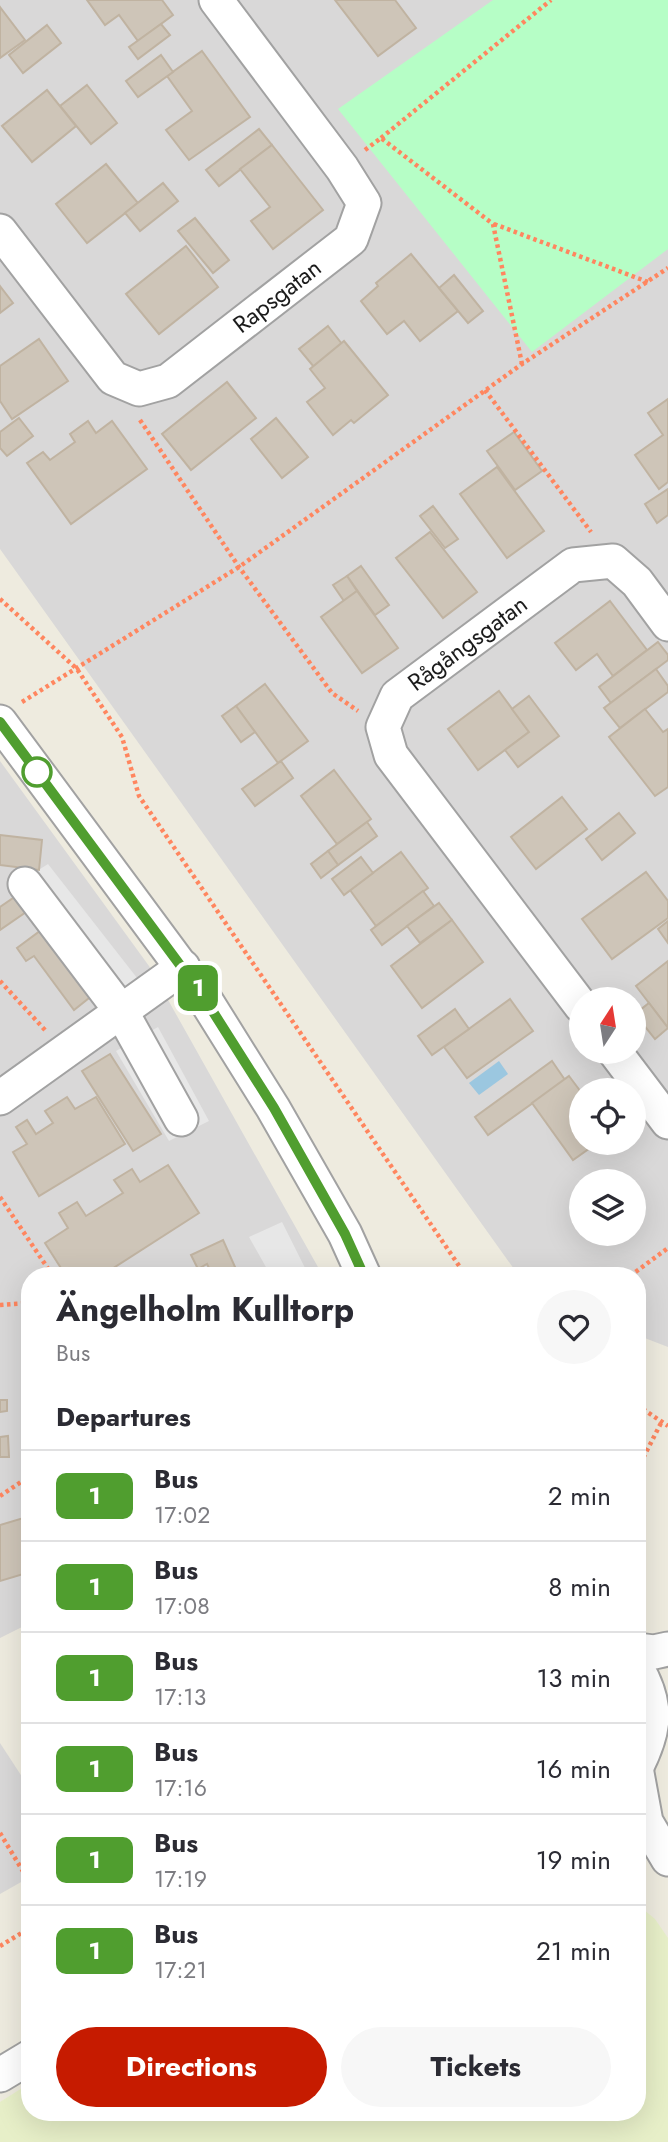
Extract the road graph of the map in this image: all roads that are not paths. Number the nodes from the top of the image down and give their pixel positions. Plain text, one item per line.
1 (216, 0) edge
2 (0, 231) edge
3 (668, 624) edge
4 (6, 715) edge
5 (25, 884) dead end
6 (183, 967) junction
7 (569, 990) edge
8 (121, 1011) junction
9 (624, 1064) edge
10 (0, 1098) edge
11 (181, 1119) dead end
12 (668, 1122) edge
13 (360, 1267) edge
14 (668, 1649) edge
15 (646, 1651) edge
16 (646, 1684) edge
17 (661, 1704) edge
18 (646, 1749) edge
19 (646, 1822) edge
20 (646, 1856) edge
21 (668, 1859) edge
22 (668, 1869) edge
23 (21, 2062) edge
24 (0, 2075) edge

1 - 2 street, Rapsgatan
3 - 7 street, Rågångsgatan
4 - 6 street
5 - 8 street
6 - 8 street
6 - 13 street
8 - 10 street
8 - 11 street
9 - 12 street
14 - 15 street
16 - 17 street
17 - 18 street
19 - 21 street
20 - 22 street
23 - 24 street

